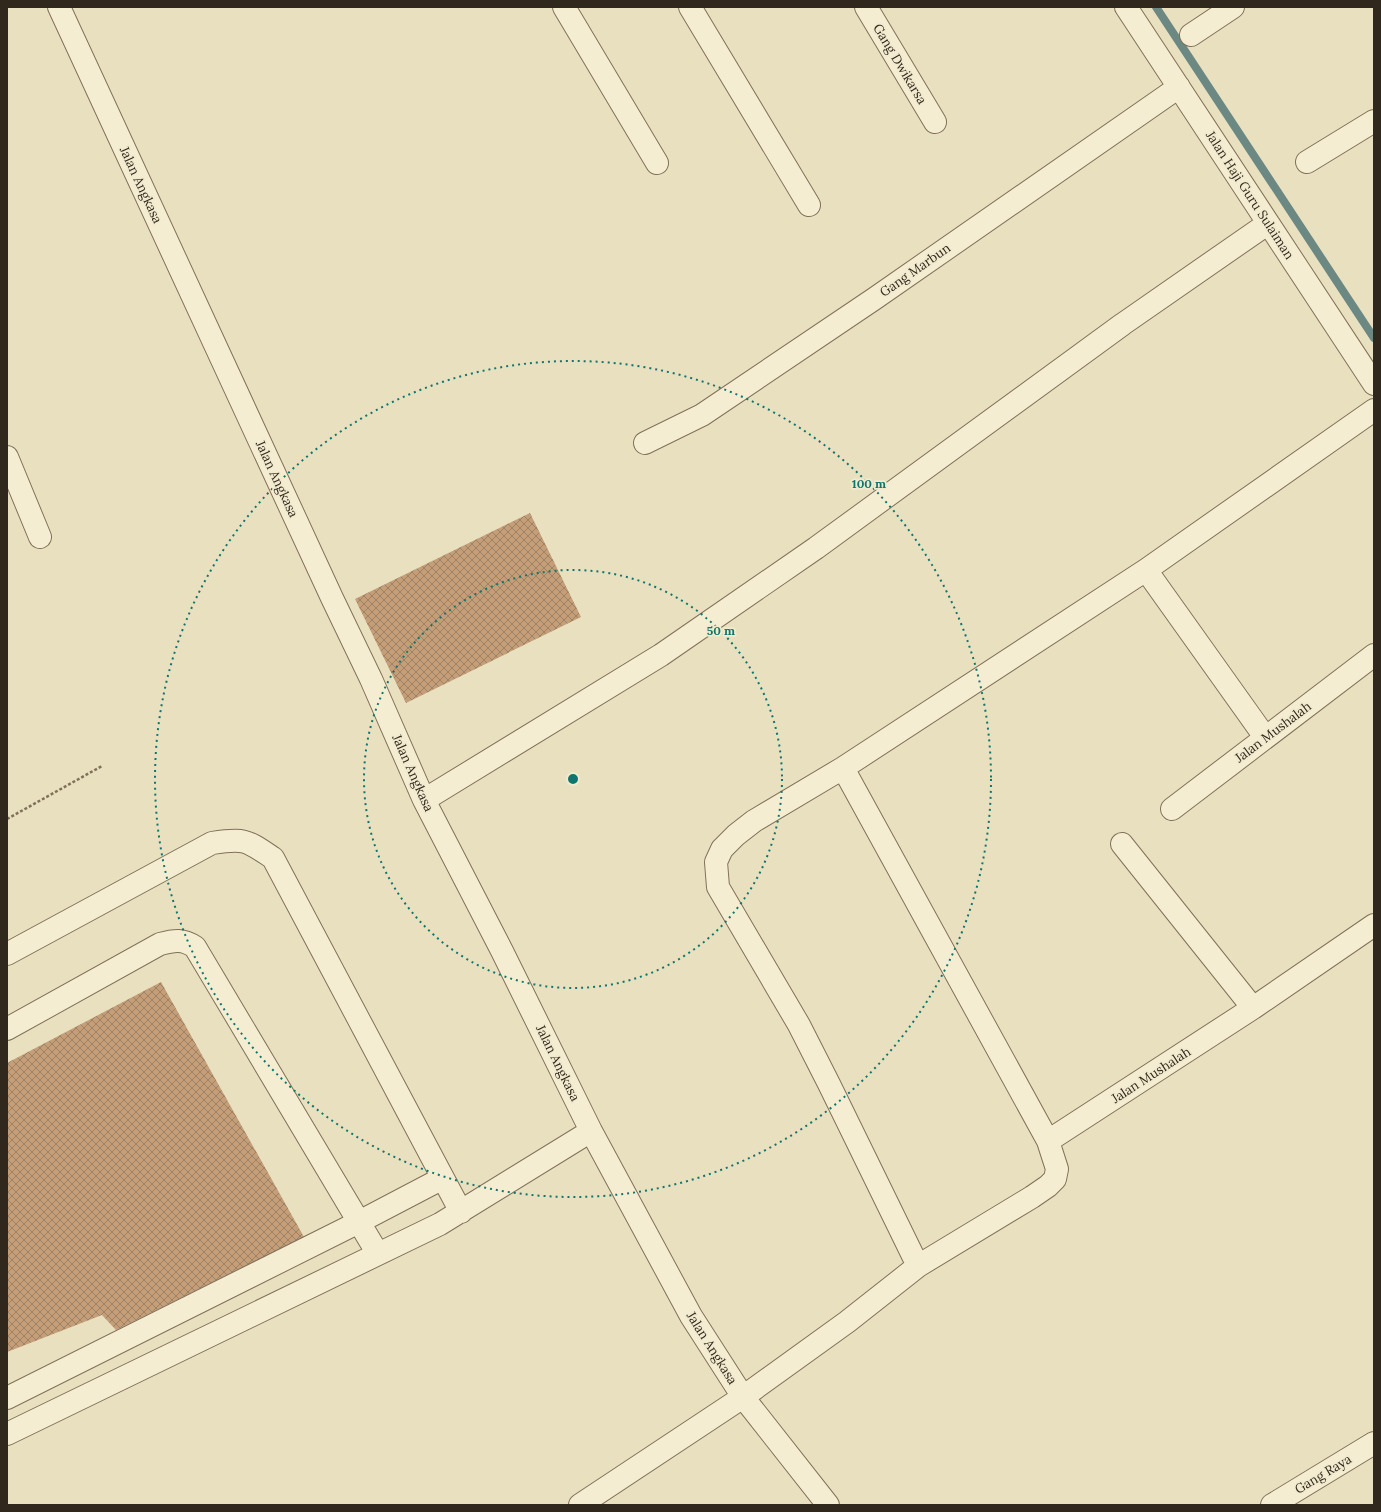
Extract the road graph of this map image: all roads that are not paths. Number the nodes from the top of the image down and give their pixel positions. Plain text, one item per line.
1 (59, 7) edge
2 (564, 7) edge
3 (690, 7) edge
4 (866, 7) edge
5 (1126, 7) edge
6 (1233, 7) edge
7 (1191, 35) dead end
8 (1179, 87) junction
9 (1374, 120) edge
10 (935, 122) dead end
11 (1307, 162) dead end
12 (657, 163) dead end
13 (809, 205) dead end
14 (1267, 224) junction
15 (1374, 384) edge
16 (1374, 410) edge
17 (645, 443) dead end
18 (7, 457) edge
19 (40, 536) dead end
20 (1146, 570) junction
21 (1374, 655) edge
22 (1265, 737) junction
23 (843, 768) junction
24 (424, 800) junction
25 (1172, 809) dead end
26 (1122, 844) dead end
27 (1374, 925) edge
28 (7, 954) edge
29 (1253, 1008) junction
30 (7, 1029) edge
31 (591, 1131) junction
32 (1048, 1141) junction
33 (443, 1178) junction
34 (462, 1212) junction
35 (359, 1222) junction
36 (378, 1254) junction
37 (918, 1266) junction
38 (742, 1397) junction
39 (7, 1398) edge
40 (7, 1434) edge
41 (1374, 1443) edge
42 (580, 1505) edge
43 (828, 1505) edge
44 (1272, 1505) edge

1 - 24 street, Jalan Angkasa
2 - 12 street
3 - 13 street
4 - 10 street, Gang Dwikarsa
5 - 8 street, Jalan Haji Guru Sulaiman
6 - 7 street
8 - 14 street, Jalan Haji Guru Sulaiman
8 - 17 street, Gang Marbun
9 - 11 street
14 - 15 street, Jalan Haji Guru Sulaiman
14 - 24 street
16 - 20 street
18 - 19 street
20 - 22 street
20 - 23 street
21 - 22 street, Jalan Mushalah
22 - 25 street, Jalan Mushalah
23 - 32 street
23 - 37 street
24 - 31 street, Jalan Angkasa
26 - 29 street
27 - 29 street, Jalan Mushalah
28 - 33 street
29 - 32 street, Jalan Mushalah
30 - 35 street
31 - 34 street
31 - 38 street, Jalan Angkasa
32 - 37 street
33 - 34 street
33 - 35 street
34 - 36 street
35 - 36 street
35 - 39 street
36 - 40 street
37 - 38 street
38 - 42 street
38 - 43 street, Jalan Angkasa
41 - 44 street, Gang Raya

